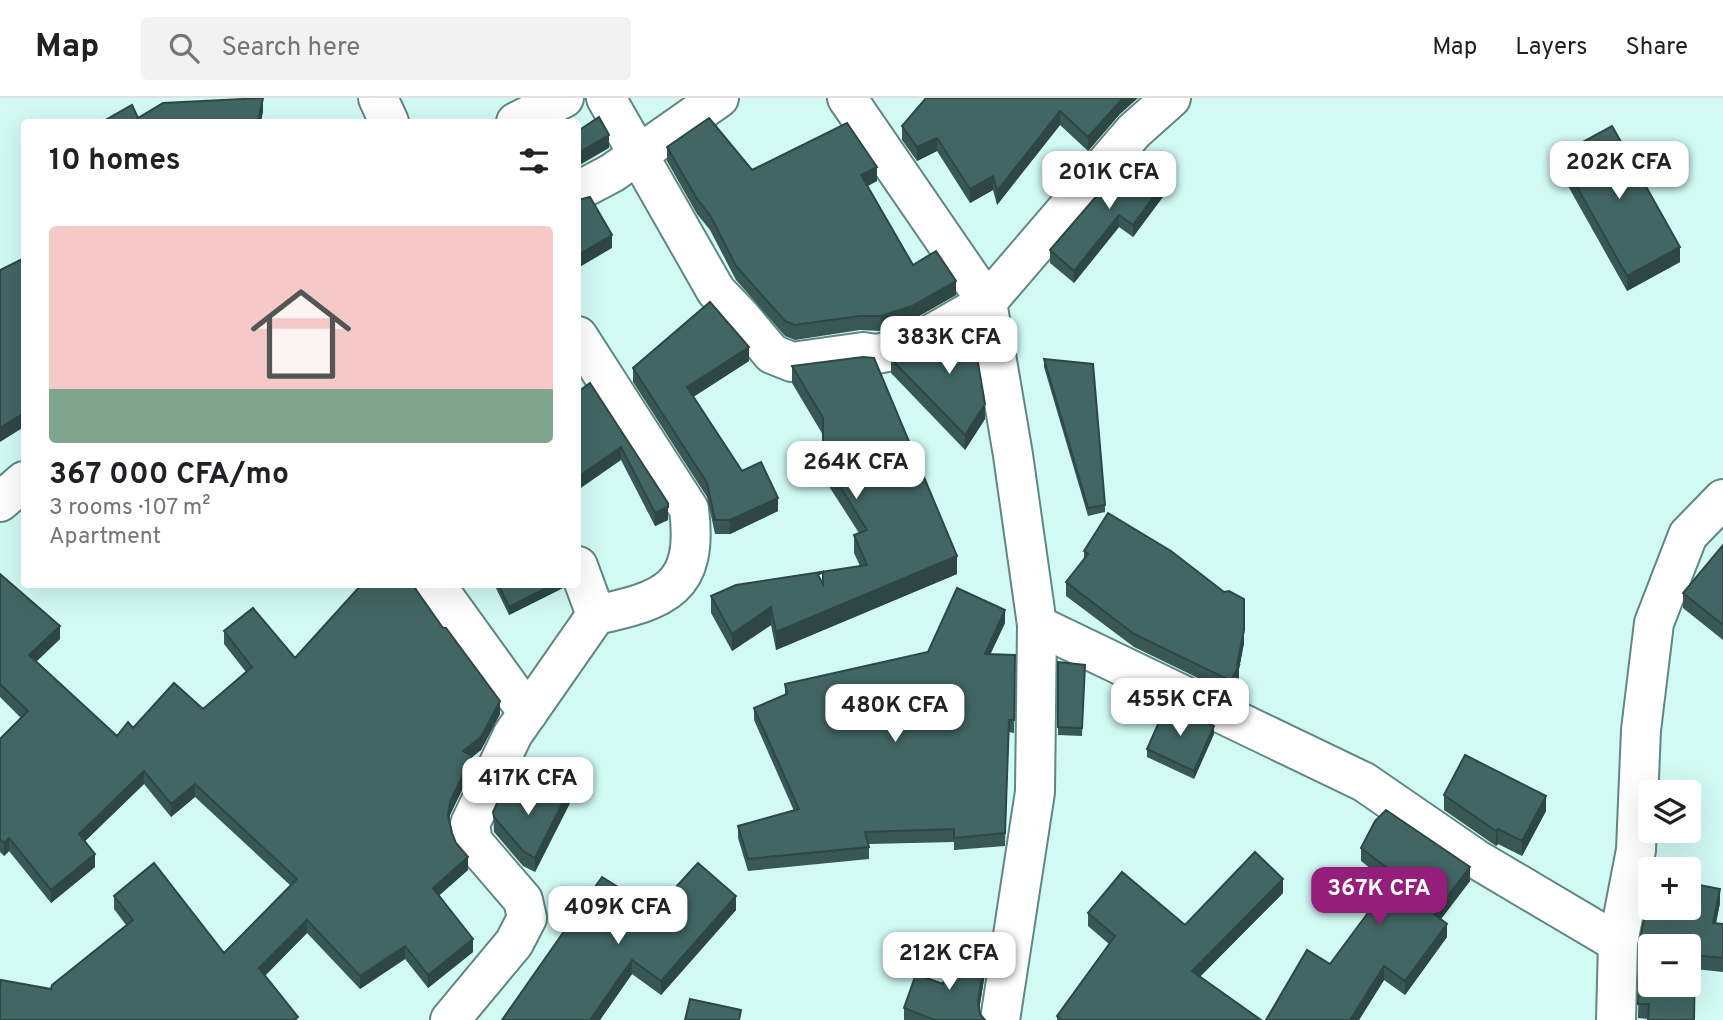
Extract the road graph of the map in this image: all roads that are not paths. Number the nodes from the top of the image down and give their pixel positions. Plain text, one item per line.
1 (378, 98) edge
2 (564, 98) edge
3 (606, 98) edge
4 (719, 98) edge
5 (847, 98) edge
6 (1171, 98) edge
7 (388, 119) edge
8 (522, 119) edge
9 (638, 155) junction
10 (581, 189) edge
11 (986, 302) junction
12 (581, 340) edge
13 (21, 484) edge
14 (1723, 499) edge
15 (0, 502) edge
16 (581, 574) edge
17 (438, 588) edge
18 (596, 615) junction
19 (1037, 625) junction
20 (528, 713) junction
21 (1618, 943) junction
22 (450, 1020) edge
23 (1000, 1020) edge
24 (1616, 1020) edge

1 - 7 street
2 - 8 street
3 - 9 street
4 - 9 street
5 - 11 street
6 - 11 street
9 - 10 street
9 - 11 street
11 - 19 street
12 - 18 street
13 - 15 street
14 - 21 street
16 - 18 street
17 - 20 street
18 - 20 street
19 - 21 street
19 - 23 street
20 - 22 street
21 - 24 street

